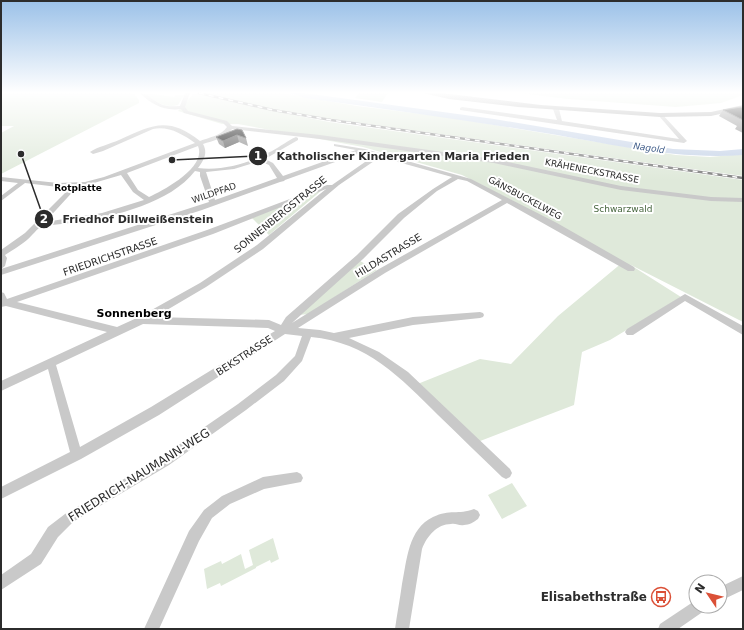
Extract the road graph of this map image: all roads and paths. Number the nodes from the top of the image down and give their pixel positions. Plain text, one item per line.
1 (225, 122) edge
2 (563, 122) edge
3 (668, 122) edge
4 (230, 127) junction
5 (295, 137) junction
6 (200, 143) junction
7 (363, 150) junction
8 (93, 152) dead end
9 (379, 155) junction
10 (260, 159) junction
11 (194, 169) junction
12 (203, 171) junction
13 (123, 172) junction
14 (458, 176) junction
15 (1, 179) edge
16 (282, 180) junction
17 (24, 181) junction
18 (337, 184) junction
19 (76, 185) junction
20 (1, 199) edge
21 (150, 200) junction
22 (508, 200) junction
23 (743, 200) edge
24 (213, 204) junction
25 (38, 225) junction
26 (1, 254) edge
27 (1, 266) edge
28 (631, 269) dead end
29 (1, 272) edge
30 (2, 300) edge
31 (480, 315) dead end
32 (142, 320) junction
33 (118, 331) junction
34 (282, 331) junction
35 (743, 331) edge
36 (630, 332) dead end
37 (308, 333) junction
38 (333, 337) junction
39 (51, 363) junction
40 (1, 386) edge
41 (77, 455) junction
42 (506, 473) dead end
43 (297, 478) dead end
44 (1, 493) edge
45 (474, 515) dead end
46 (1, 583) edge
47 (743, 583) edge
48 (728, 590) edge
49 (688, 613) edge
50 (151, 629) edge
51 (402, 629) edge
52 (665, 629) edge

1 - 4 street
2 - 3 street
4 - 5 street
4 - 6 street
5 - 7 street, GÄNSBUCKELWEG
5 - 10 street
5 - 23 street, KRÄHENECKSTRASSE
6 - 8 street
6 - 11 street
6 - 13 street
7 - 9 street, GÄNSBUCKELWEG
7 - 16 street, WILDPFAD
9 - 14 street, GÄNSBUCKELWEG
9 - 18 street, SONNENBERGSTRASSE
10 - 12 street
10 - 16 street
11 - 12 street
11 - 21 street
12 - 24 street
13 - 19 street
13 - 21 street
14 - 22 street, GÄNSBUCKELWEG
14 - 34 street, BEKSTRASSE
15 - 17 street
16 - 24 street, WILDPFAD
17 - 19 street
17 - 20 street
18 - 30 street, FRIEDRICHSTRASSE
18 - 32 street, SONNENBERGSTRASSE
19 - 25 street
21 - 25 street
22 - 28 street, GÄNSBUCKELWEG
22 - 34 street, HILDASTRASSE
24 - 29 street, WILDPFAD
25 - 26 street
26 - 27 street
30 - 33 street
31 - 38 street
32 - 33 street, SONNENBERGSTRASSE
32 - 34 street
33 - 39 street, SONNENBERGSTRASSE
34 - 37 street
34 - 41 street, BEKSTRASSE
35 - 36 street
37 - 38 street
37 - 46 street, FRIEDRICH-NAUMANN-WEG
38 - 42 street
39 - 40 street, SONNENBERGSTRASSE
39 - 41 street
41 - 44 street, BEKSTRASSE
43 - 50 street
45 - 51 street
47 - 48 street
49 - 52 street

